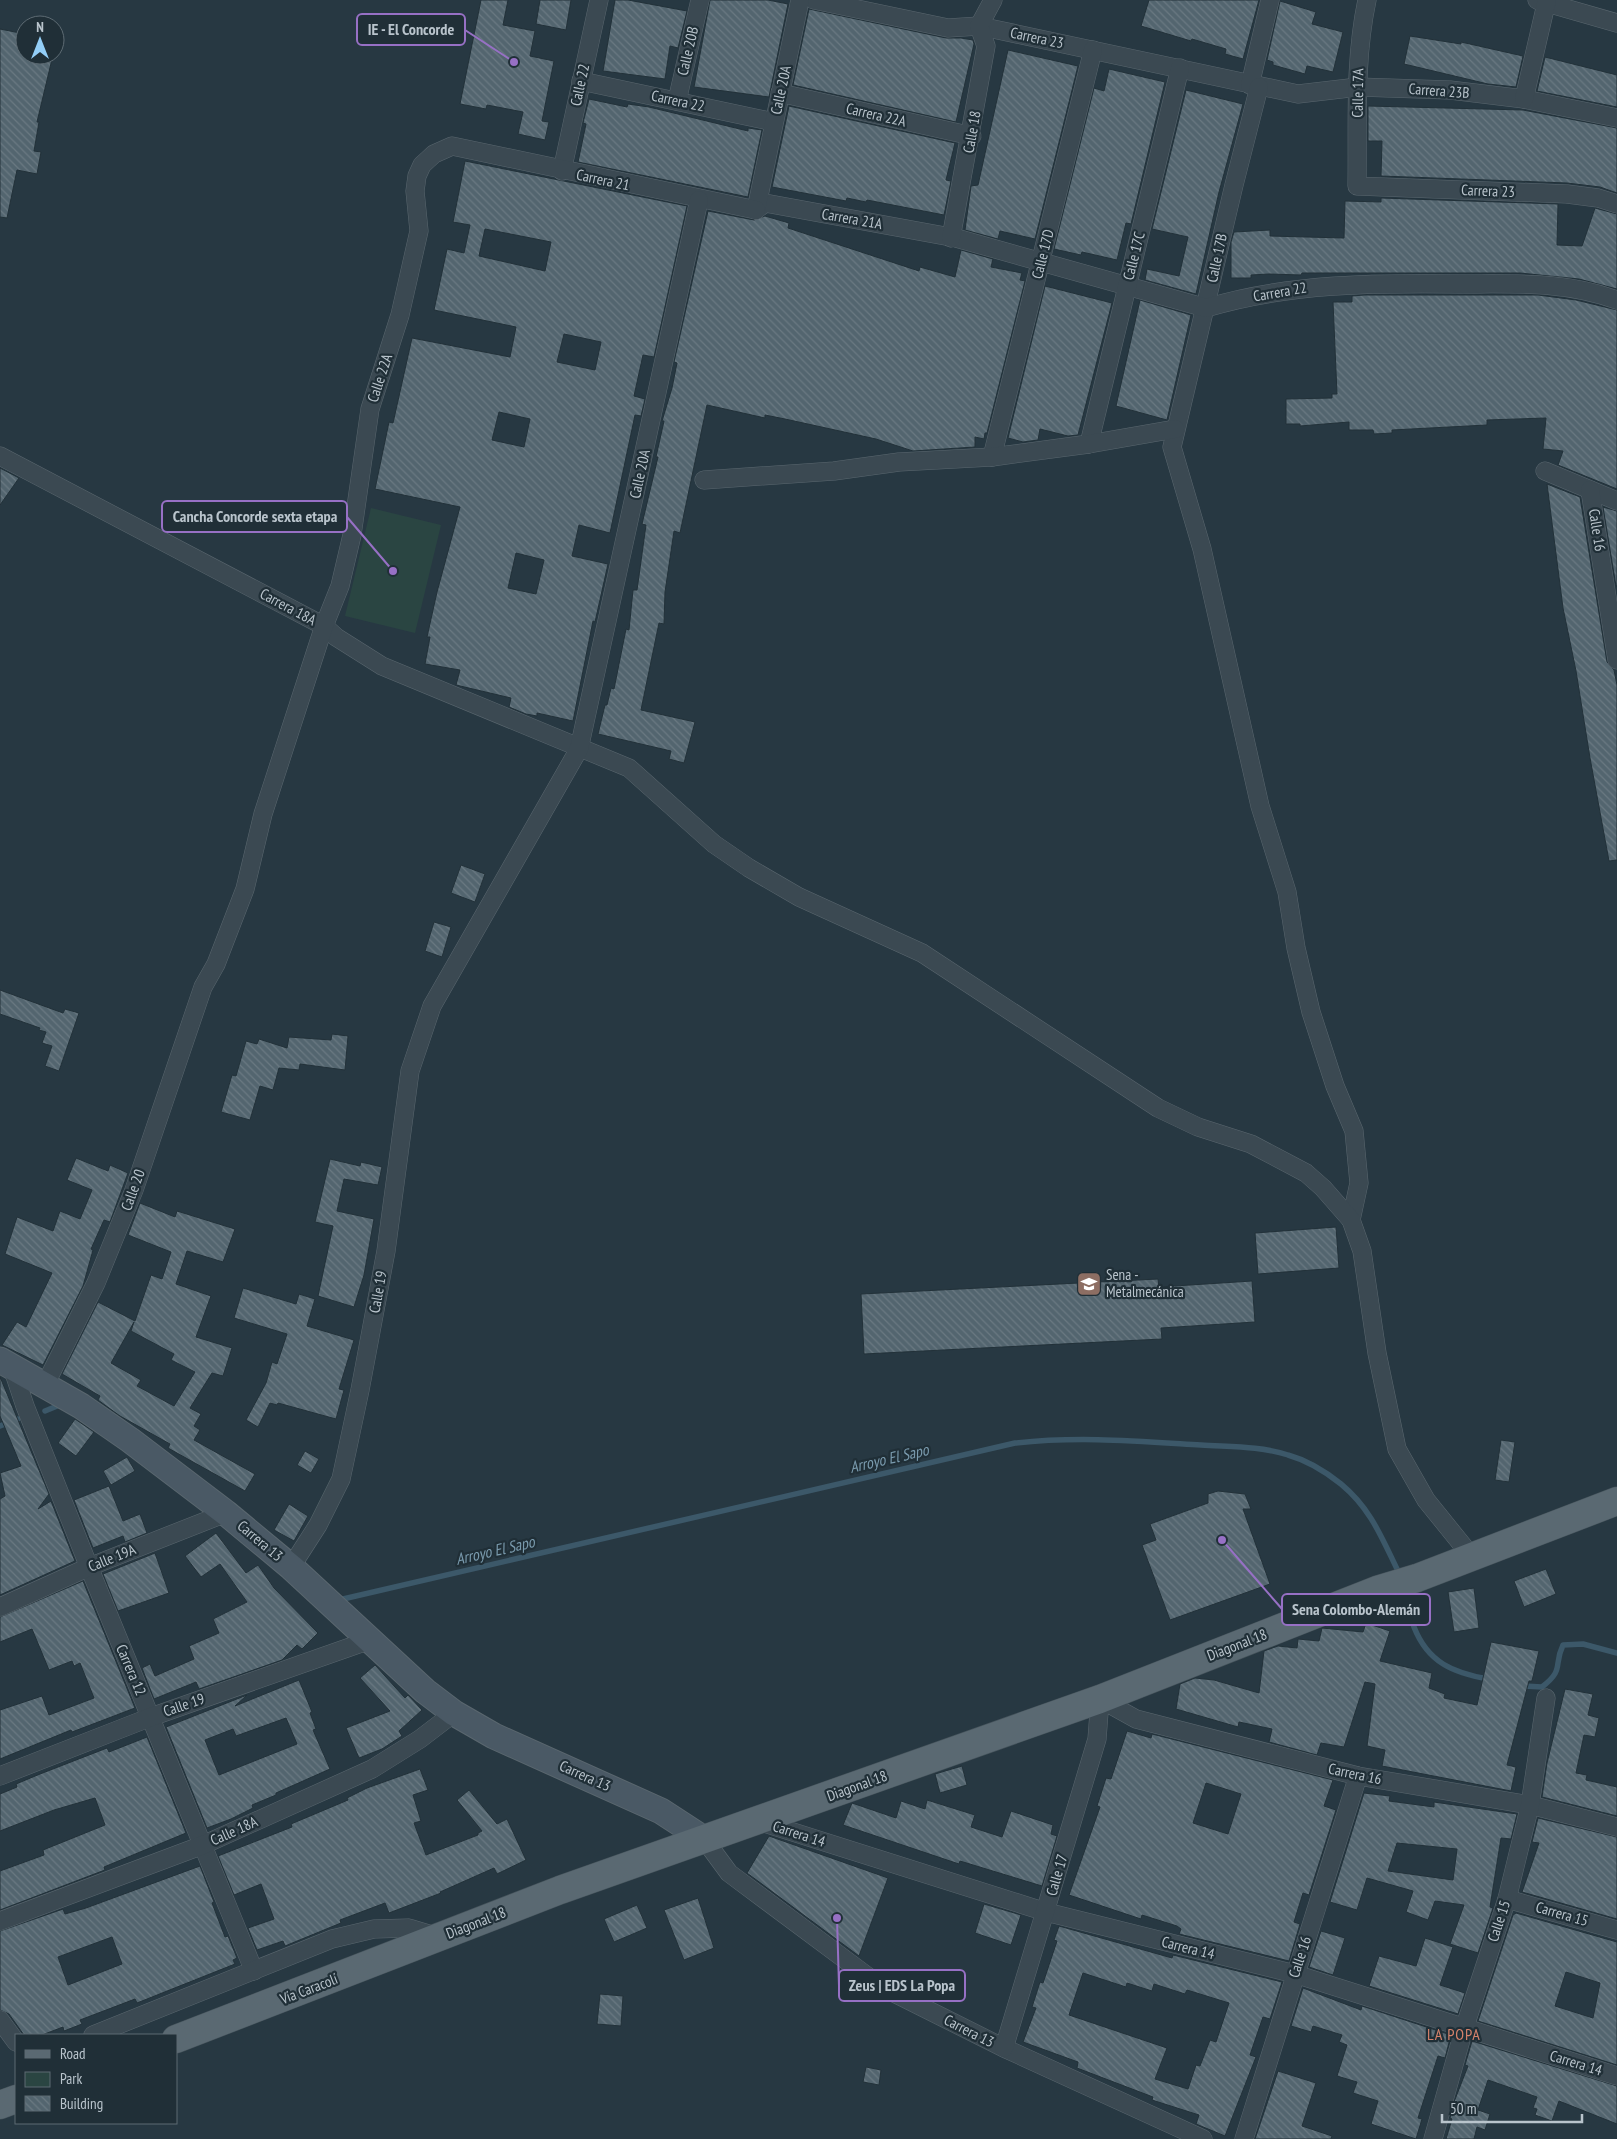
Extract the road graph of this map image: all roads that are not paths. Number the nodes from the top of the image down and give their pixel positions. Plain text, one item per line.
1 (600, 0) edge
2 (700, 0) edge
3 (800, 0) edge
4 (814, 0) edge
5 (993, 0) edge
6 (1270, 0) edge
7 (1367, 0) edge
8 (1544, 1) edge
9 (1617, 23) edge
10 (979, 26) junction
11 (1093, 50) junction
12 (1180, 68) junction
13 (581, 81) junction
14 (1255, 86) junction
15 (1358, 87) junction
16 (780, 93) junction
17 (1524, 99) junction
18 (677, 101) junction
19 (1617, 118) edge
20 (774, 122) junction
21 (972, 136) junction
22 (452, 146) joint
23 (562, 171) junction
24 (1357, 186) joint
25 (698, 200) junction
26 (1617, 204) edge
27 (756, 210) junction
28 (951, 238) junction
29 (1041, 262) junction
30 (1127, 287) junction
31 (1617, 300) edge
32 (1206, 308) junction
33 (1175, 429) junction
34 (1089, 444) junction
35 (0, 456) edge
36 (992, 457) junction
37 (1545, 471) dead end
38 (704, 480) dead end
39 (1590, 490) junction
40 (1617, 501) edge
41 (1612, 595) edge
42 (324, 626) junction
43 (1617, 660) edge
44 (580, 749) junction
45 (203, 987) joint
46 (432, 1006) joint
47 (1351, 1220) junction
48 (6, 1364) edge
49 (45, 1385) junction
50 (1617, 1501) edge
51 (226, 1512) junction
52 (1472, 1557) junction
53 (291, 1566) junction
54 (89, 1567) junction
55 (0, 1607) edge
56 (370, 1640) junction
57 (1546, 1698) dead end
58 (1100, 1699) junction
59 (454, 1713) junction
60 (151, 1717) junction
61 (0, 1776) edge
62 (1358, 1776) junction
63 (1530, 1805) junction
64 (758, 1821) junction
65 (1617, 1827) edge
66 (704, 1839) junction
67 (203, 1845) junction
68 (1507, 1899) junction
69 (1046, 1912) junction
70 (0, 1921) edge
71 (1617, 1930) edge
72 (441, 1938) junction
73 (254, 1971) junction
74 (1295, 1974) junction
75 (0, 2020) edge
76 (1464, 2029) junction
77 (96, 2034) edge
78 (178, 2038) edge
79 (15, 2041) edge
80 (1004, 2048) junction
81 (1617, 2076) edge
82 (15, 2099) edge
83 (0, 2105) edge
84 (1203, 2139) edge
85 (1244, 2139) edge
86 (1433, 2139) edge

1 - 13 street, Calle 22
2 - 18 street, Calle 20B
3 - 16 street, Calle 20A
4 - 10 street, Carrera 23
5 - 10 street
6 - 14 street, Calle 17B
7 - 15 street, Calle 17A
8 - 9 street
8 - 17 street
10 - 11 street, Carrera 23
10 - 21 street, Calle 18
11 - 12 street, Carrera 23
11 - 29 street, Calle 17D
12 - 14 street, Carrera 23
12 - 30 street, Calle 17C
13 - 18 street, Carrera 22
13 - 23 street, Calle 22
14 - 15 street, Carrera 23B
14 - 32 street, Calle 17B
15 - 17 street, Carrera 23B
15 - 24 street, Calle 17A
16 - 20 street, Calle 20A
16 - 21 street, Carrera 22A
17 - 19 street, Carrera 23B
18 - 20 street, Carrera 22
20 - 27 street, Calle 20A
21 - 28 street, Calle 18
22 - 23 street, Carrera 21
22 - 42 street, Calle 22A
23 - 25 street, Carrera 21
24 - 26 street, Carrera 23
25 - 27 street, Carrera 21
25 - 44 street, Calle 20A
27 - 28 street, Carrera 21A
28 - 29 street
29 - 30 street
29 - 36 street, Calle 17D
30 - 32 street
30 - 34 street, Calle 17C
31 - 32 street, Carrera 22
32 - 33 street, Calle 17B
33 - 34 street
33 - 47 street, Calle 17B
34 - 36 street
35 - 42 street, Carrera 18A
36 - 38 street
37 - 39 street
39 - 40 street
39 - 41 street, Calle 16
41 - 43 street, Calle 16
42 - 44 street, Carrera 18A
42 - 45 street, Calle 22A
44 - 46 street, Calle 20A
44 - 47 street, Carrera 18A
45 - 49 street, Calle 20
46 - 53 street, Calle 19
47 - 52 street
48 - 49 street, Carrera 13
48 - 54 street, Carrera 12
49 - 51 street, Carrera 13
50 - 52 main road, Diagonal 18
51 - 53 street, Carrera 13
51 - 54 street, Calle 19A
52 - 58 main road, Diagonal 18
53 - 56 street, Carrera 13
54 - 55 street, Calle 19A
54 - 60 street, Carrera 12
56 - 59 street, Carrera 13
56 - 60 street, Calle 19
57 - 63 street, Calle 15
58 - 62 street, Carrera 16
58 - 64 main road, Diagonal 18
58 - 69 street, Calle 17
59 - 66 street, Carrera 13
59 - 67 street, Calle 18A
60 - 61 street, Calle 19
60 - 67 street, Carrera 12
62 - 63 street, Carrera 16
62 - 74 street, Calle 16
63 - 65 street, Carrera 16
63 - 68 street, Calle 15
64 - 66 main road, Diagonal 18
64 - 69 street, Carrera 14
66 - 72 main road, Diagonal 18
66 - 80 street, Carrera 13
67 - 70 street, Calle 18A
67 - 73 street, Carrera 12
68 - 71 street, Carrera 15
68 - 76 street, Calle 15
69 - 74 street, Carrera 14
69 - 80 street, Calle 17
72 - 73 street, Diagonal 18
72 - 78 main road, Vía Caracolí
73 - 77 street, Diagonal 18
74 - 76 street, Carrera 14
74 - 85 street, Calle 16
75 - 79 street
76 - 81 street, Carrera 14
76 - 86 street, Calle 15
80 - 84 street, Carrera 13
82 - 83 main road

